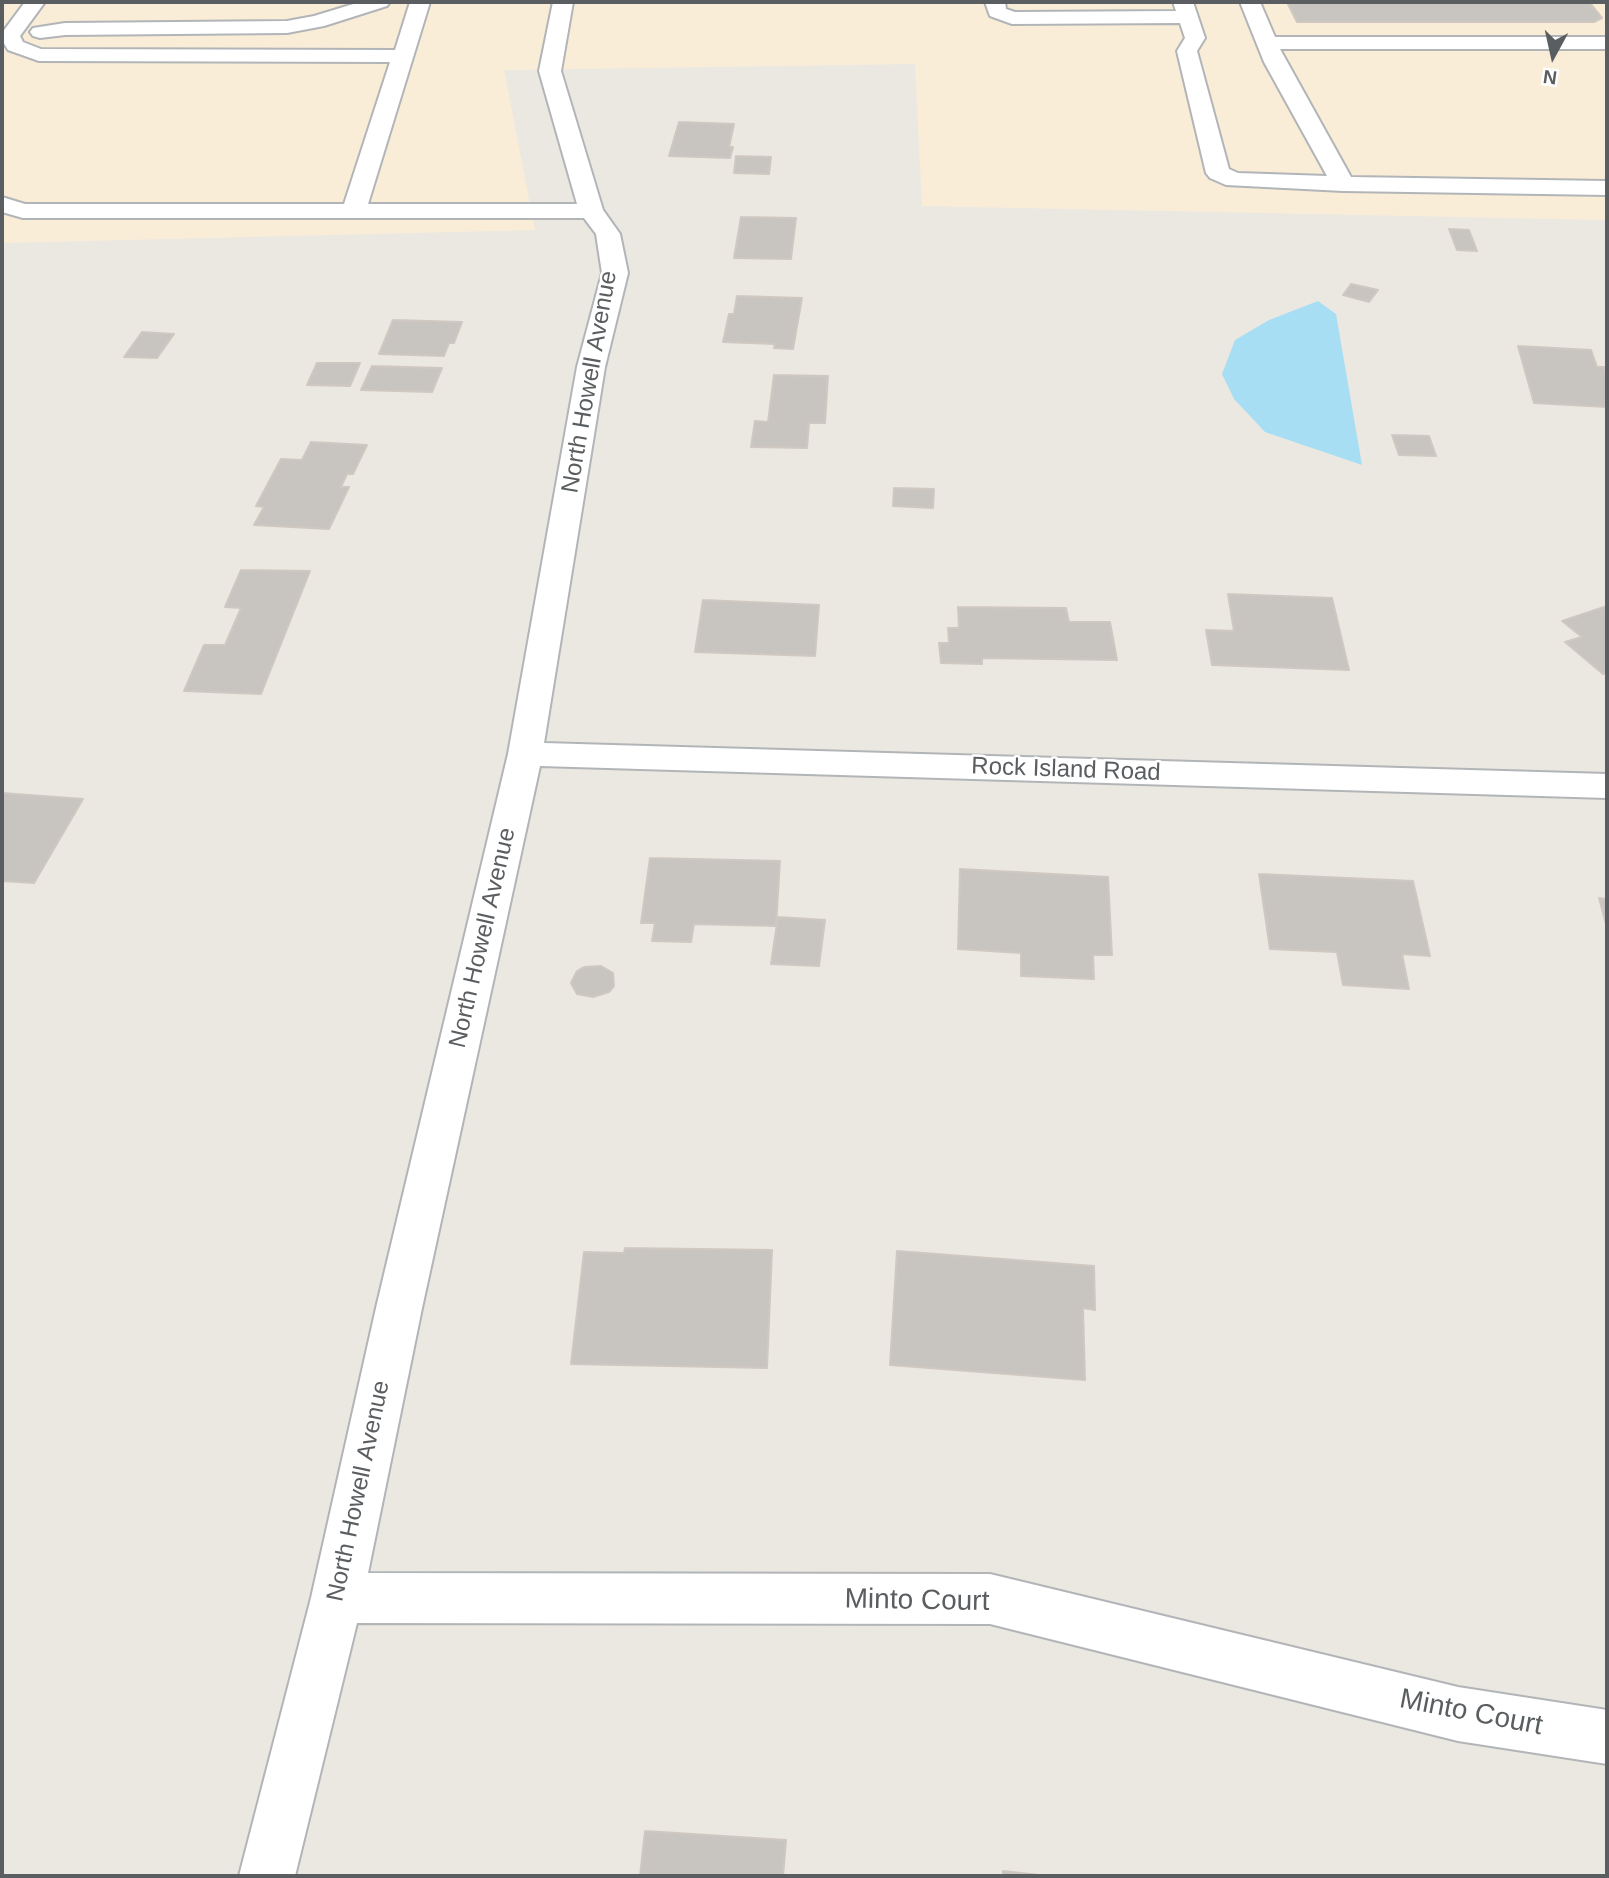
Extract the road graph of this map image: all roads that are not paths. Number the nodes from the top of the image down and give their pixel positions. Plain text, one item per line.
1 (35, 2) edge
2 (298, 2) edge
3 (380, 2) edge
4 (421, 2) edge
5 (564, 2) edge
6 (995, 2) edge
7 (1250, 2) edge
8 (1186, 9) edge
9 (102, 11) dead end
10 (287, 27) junction
11 (89, 29) junction
12 (6, 37) edge
13 (1268, 43) junction
14 (1607, 43) edge
15 (404, 56) junction
16 (1343, 184) junction
17 (1607, 188) edge
18 (2, 204) edge
19 (354, 211) junction
20 (592, 211) junction
21 (525, 754) junction
22 (1607, 786) edge
23 (337, 1598) junction
24 (1607, 1737) edge
25 (267, 1876) edge

1 - 12 street
2 - 10 street
3 - 10 street
4 - 15 street
5 - 20 street, North Howell Avenue
6 - 8 street
7 - 13 street
8 - 16 street
9 - 11 street
10 - 11 street
11 - 12 street
12 - 15 street
13 - 14 street
13 - 16 street
15 - 19 street
16 - 17 street
18 - 19 street
19 - 20 street
20 - 21 street, North Howell Avenue
21 - 22 street, Rock Island Road
21 - 23 street, North Howell Avenue
23 - 24 street, Minto Court
23 - 25 street, North Howell Avenue

